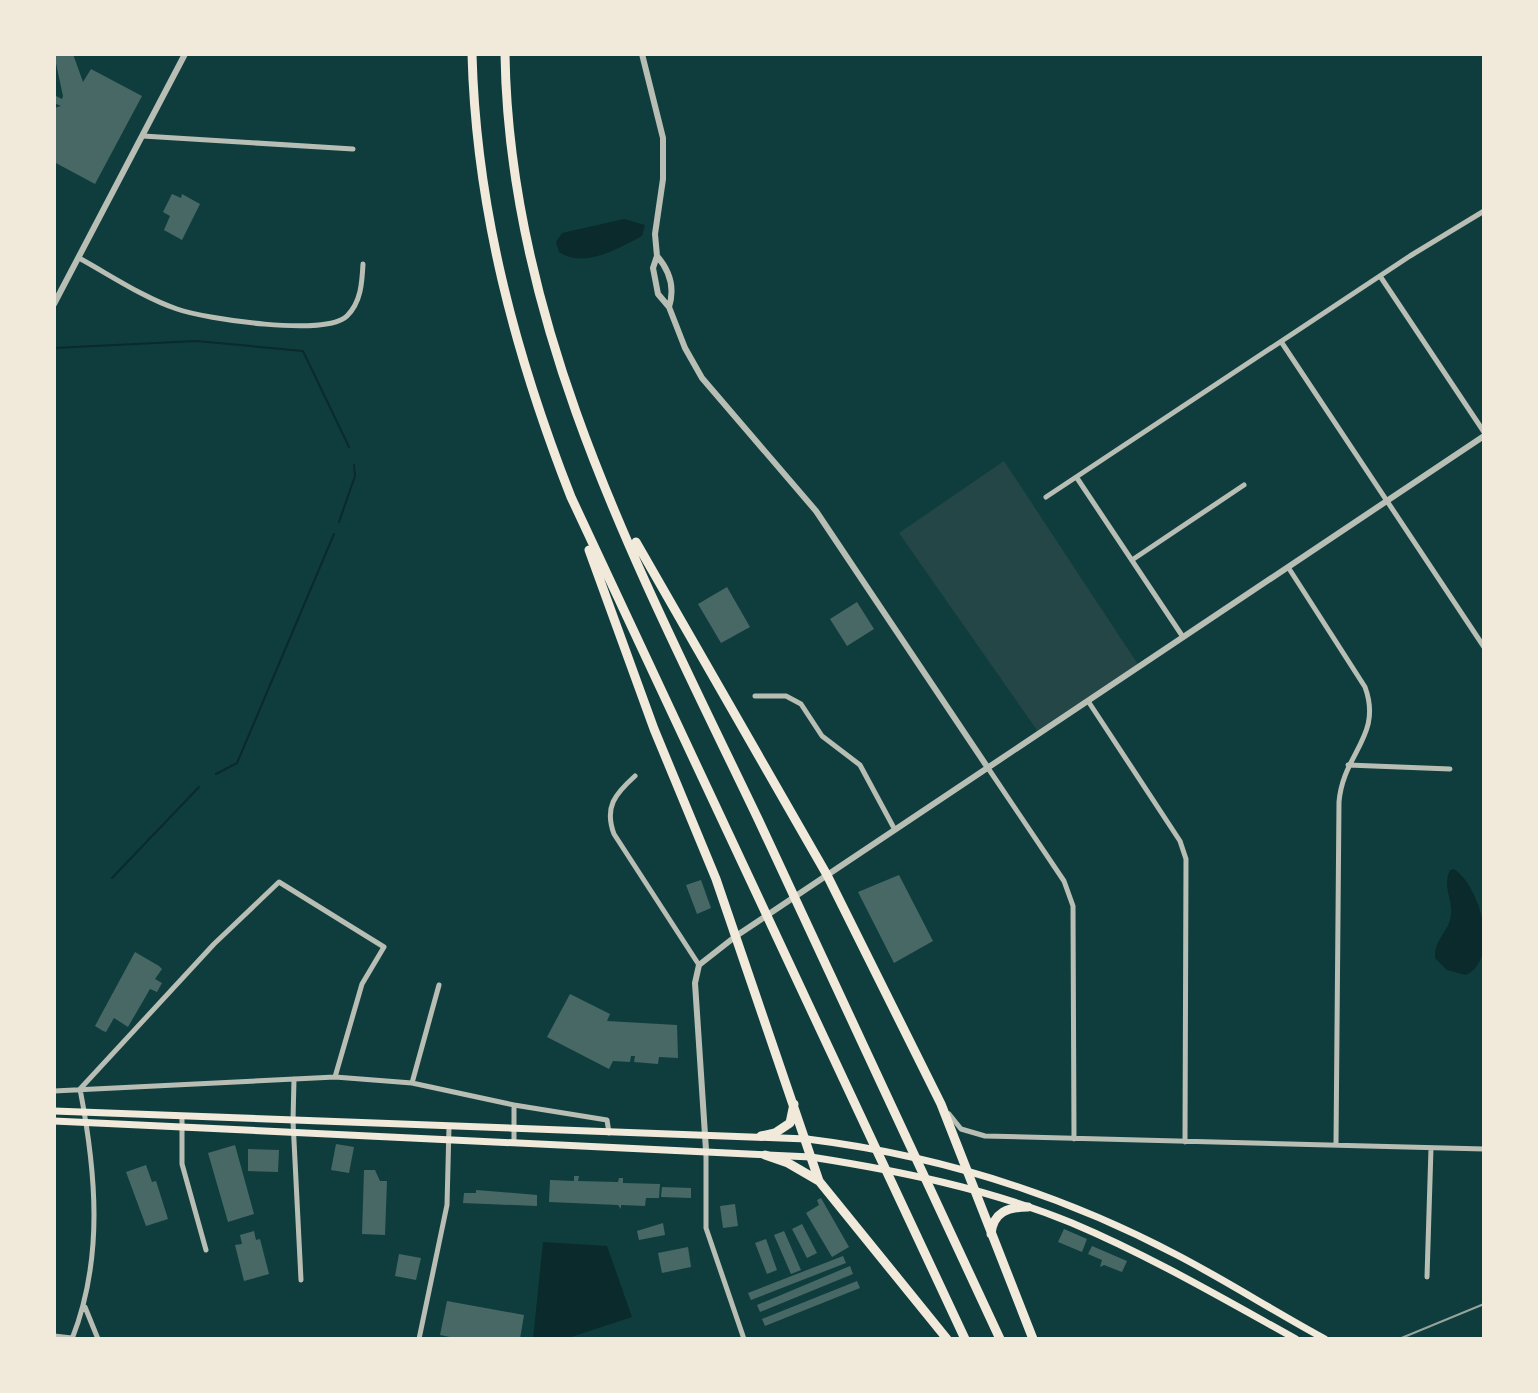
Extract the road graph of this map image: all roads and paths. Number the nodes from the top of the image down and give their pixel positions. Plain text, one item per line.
1 (185, 54) edge
2 (472, 54) edge
3 (505, 54) edge
4 (642, 54) edge
5 (143, 136) junction
6 (353, 149) dead end
7 (1483, 214) edge
8 (657, 256) junction
9 (79, 258) junction
10 (363, 264) dead end
11 (1380, 276) junction
12 (54, 304) edge
13 (669, 307) junction
14 (1282, 343) junction
15 (1484, 434) edge
16 (1077, 478) junction
17 (1244, 485) dead end
18 (608, 492) junction
19 (571, 497) junction
20 (1046, 497) dead end
21 (1387, 501) junction
22 (1132, 560) junction
23 (1288, 567) junction
24 (1183, 637) junction
25 (1484, 647) edge
26 (755, 696) dead end
27 (1088, 701) junction
28 (1348, 765) junction
29 (988, 768) junction
30 (1450, 769) dead end
31 (635, 776) dead end
32 (895, 830) junction
33 (827, 875) junction
34 (736, 936) junction
35 (699, 965) junction
36 (439, 985) dead end
37 (335, 1077) junction
38 (294, 1079) junction
39 (412, 1083) junction
40 (80, 1089) junction
41 (54, 1091) edge
42 (794, 1101) junction
43 (941, 1104) junction
44 (514, 1105) junction
45 (54, 1111) edge
46 (85, 1113) junction
47 (182, 1116) junction
48 (54, 1121) edge
49 (293, 1121) junction
50 (85, 1123) junction
51 (182, 1127) junction
52 (449, 1127) junction
53 (514, 1131) junction
54 (293, 1132) junction
55 (609, 1133) junction
56 (705, 1133) junction
57 (761, 1136) junction
58 (449, 1139) junction
59 (807, 1139) junction
60 (1074, 1139) junction
61 (514, 1142) junction
62 (1185, 1142) junction
63 (1336, 1145) junction
64 (1431, 1148) junction
65 (1484, 1149) edge
66 (706, 1150) junction
67 (765, 1155) junction
68 (811, 1157) junction
69 (966, 1170) junction
70 (819, 1181) junction
71 (975, 1191) junction
72 (1028, 1207) junction
73 (991, 1238) junction
74 (206, 1250) dead end
75 (1427, 1277) dead end
76 (301, 1280) dead end
77 (85, 1306) junction
78 (54, 1336) edge
79 (1292, 1337) edge
80 (72, 1339) edge
81 (98, 1339) edge
82 (419, 1339) edge
83 (744, 1339) edge
84 (947, 1339) edge
85 (965, 1339) edge
86 (1000, 1339) edge
87 (1033, 1339) edge
88 (1325, 1339) edge

1 - 5 street
2 - 19 highway
3 - 18 highway
4 - 8 street
5 - 6 street
5 - 9 street
7 - 11 street
8 - 13 street
8 - 13 street
9 - 10 street
9 - 12 street
11 - 14 street
11 - 15 street
13 - 29 street
14 - 16 street
14 - 21 street
15 - 21 street
16 - 20 street
16 - 22 street
17 - 22 street
18 - 33 highway
18 - 86 highway
19 - 34 highway
19 - 85 highway
21 - 23 street
21 - 25 street
22 - 24 street
23 - 24 street
23 - 28 street
24 - 27 street
26 - 32 street
27 - 29 street
27 - 62 street
28 - 30 street
28 - 63 street
29 - 32 street
29 - 60 street
31 - 35 street
32 - 33 street
33 - 34 street
33 - 43 highway
34 - 35 street
34 - 42 highway
35 - 56 street
36 - 39 street
37 - 38 street
37 - 39 street
37 - 40 street
38 - 40 street
38 - 49 street
39 - 44 street
40 - 41 street
40 - 46 street
42 - 57 highway
42 - 59 highway
43 - 60 street
43 - 69 highway
44 - 53 street
44 - 55 street
45 - 46 main road
46 - 47 main road
46 - 50 street
47 - 49 main road
47 - 51 street
48 - 50 main road
49 - 52 main road
49 - 54 street
50 - 51 main road
50 - 77 street
51 - 54 main road
51 - 74 street
52 - 53 main road
52 - 58 street
53 - 55 main road
53 - 61 street
54 - 58 main road
54 - 76 street
55 - 56 main road
56 - 57 main road
56 - 66 street
57 - 59 main road
58 - 61 main road
58 - 82 street
59 - 68 highway
59 - 69 main road
60 - 62 street
61 - 66 main road
62 - 63 street
63 - 64 street
64 - 65 street
64 - 75 street
66 - 67 main road
66 - 83 street
67 - 68 main road
67 - 70 highway
68 - 70 highway
68 - 71 main road
69 - 71 highway
69 - 88 main road
70 - 84 highway
71 - 72 main road
71 - 73 highway
72 - 73 highway
72 - 79 main road
73 - 87 highway
77 - 80 street
77 - 81 street
78 - 80 street

